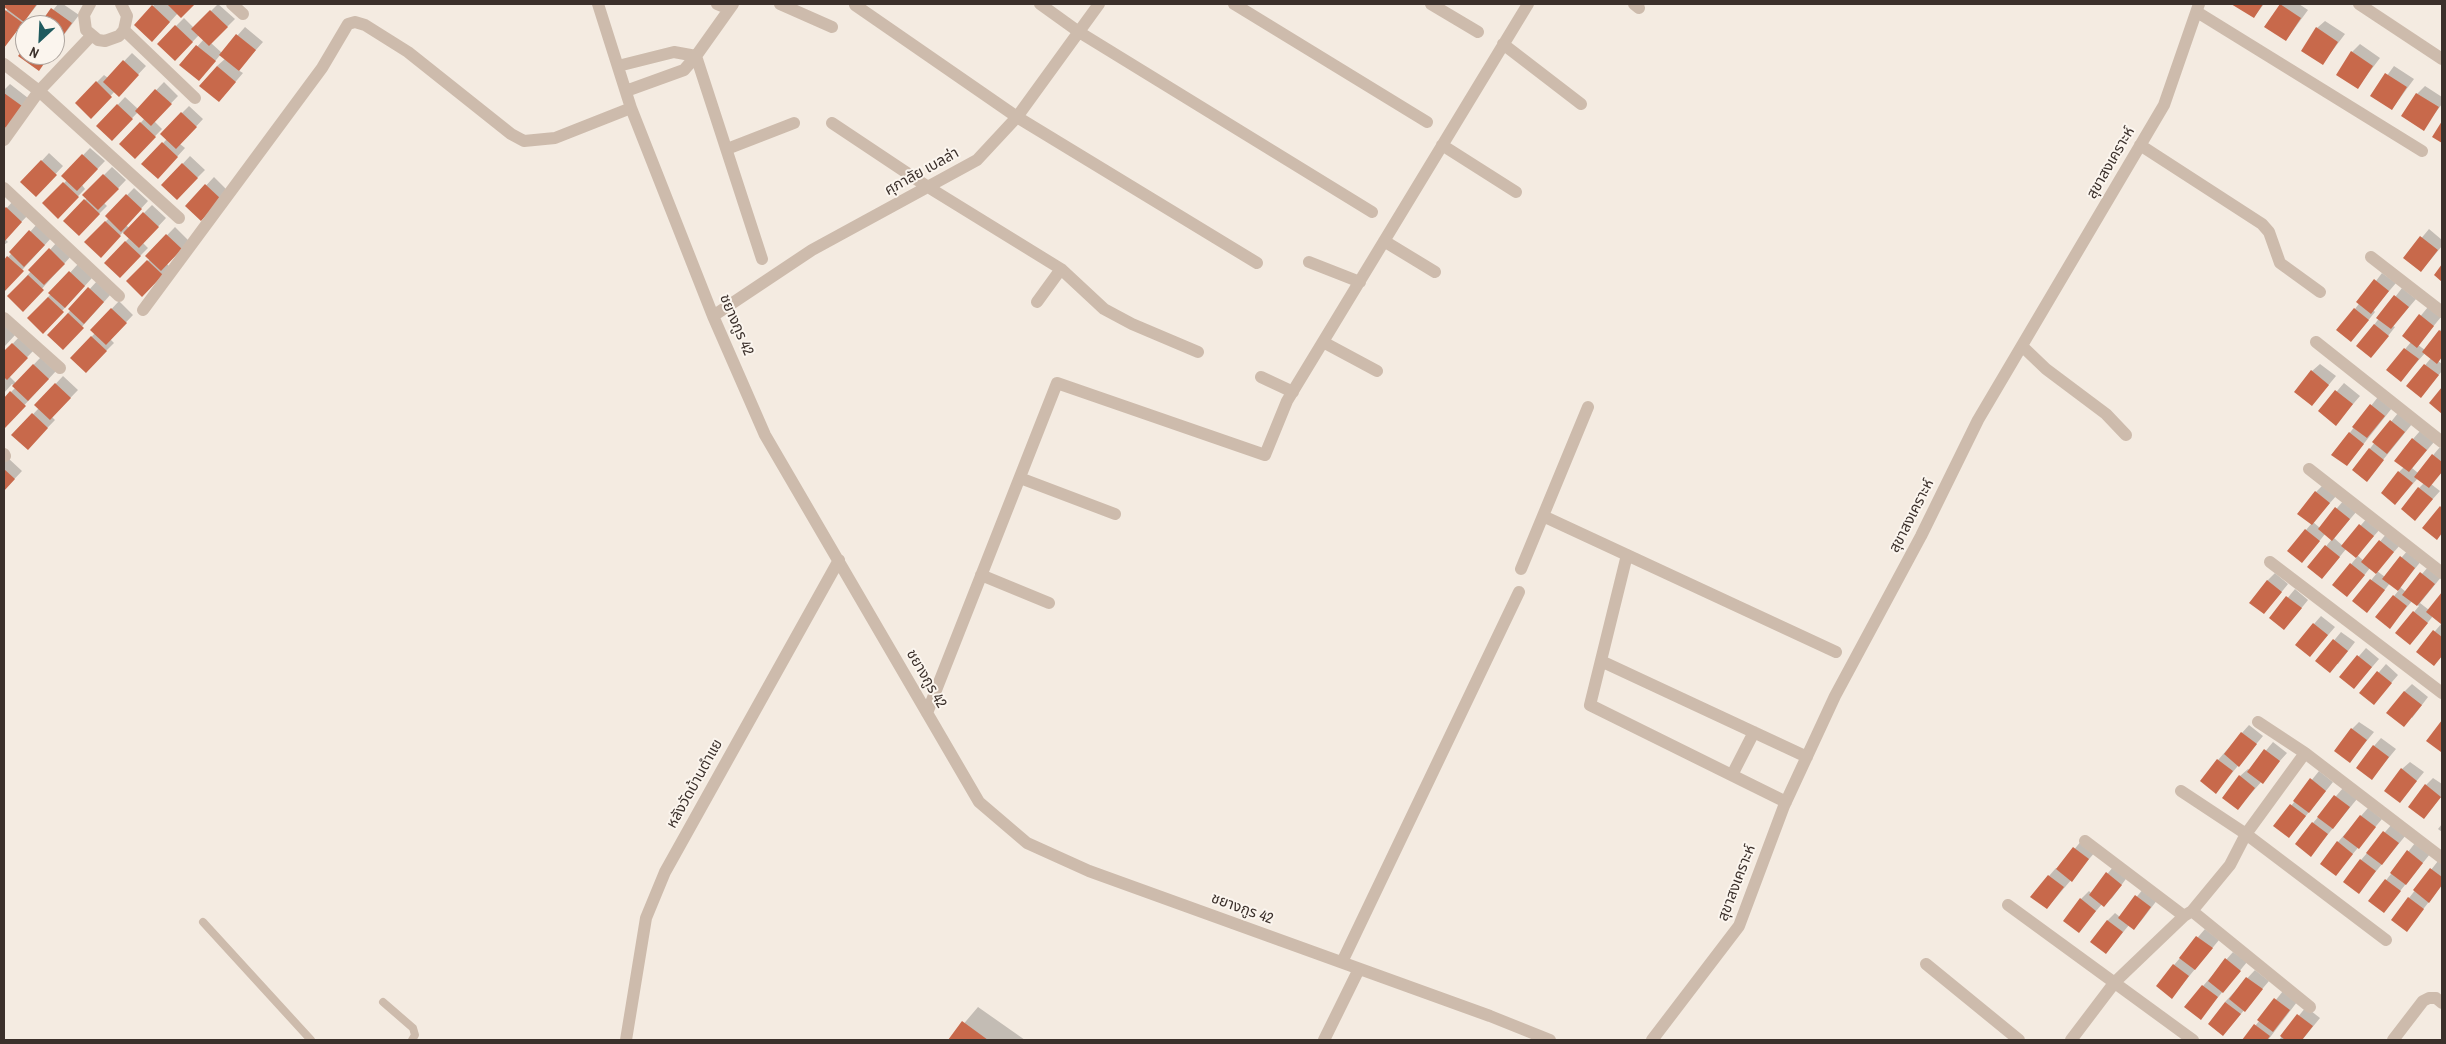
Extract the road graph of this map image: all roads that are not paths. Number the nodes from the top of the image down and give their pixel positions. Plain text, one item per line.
1 (90, 4) edge
2 (121, 4) edge
3 (232, 4) edge
4 (598, 4) edge
5 (780, 4) edge
6 (1040, 4) edge
7 (1099, 4) edge
8 (1234, 4) edge
9 (1431, 4) edge
10 (1528, 4) edge
11 (2359, 4) edge
12 (855, 5) edge
13 (726, 6) edge
14 (2198, 8) edge
15 (243, 14) dead end
16 (832, 28) dead end
17 (124, 30) junction
18 (1079, 32) junction
19 (1478, 32) dead end
20 (91, 36) junction
21 (1503, 44) junction
22 (696, 56) junction
23 (2442, 59) edge
24 (4, 64) edge
25 (618, 66) junction
26 (39, 91) junction
27 (626, 91) junction
28 (195, 98) dead end
29 (1581, 104) dead end
30 (631, 108) junction
31 (1017, 117) junction
32 (1428, 122) dead end
33 (794, 123) dead end
34 (832, 123) dead end
35 (4, 140) edge
36 (1442, 145) junction
37 (2140, 145) junction
38 (727, 149) junction
39 (2422, 150) dead end
40 (928, 187) junction
41 (4, 188) edge
42 (1516, 192) dead end
43 (1372, 212) dead end
44 (179, 218) dead end
45 (1384, 241) junction
46 (2371, 257) dead end
47 (762, 259) dead end
48 (1309, 262) dead end
49 (1257, 263) dead end
50 (1060, 268) junction
51 (1435, 272) dead end
52 (1360, 282) junction
53 (2320, 292) dead end
54 (120, 296) dead end
55 (1037, 302) dead end
56 (143, 310) dead end
57 (2442, 312) edge
58 (714, 316) junction
59 (4, 318) edge
60 (1323, 342) junction
61 (2316, 342) dead end
62 (2023, 347) junction
63 (1198, 352) dead end
64 (60, 368) dead end
65 (1377, 371) dead end
66 (1262, 377) dead end
67 (1293, 392) junction
68 (1588, 407) dead end
69 (2126, 435) dead end
70 (2442, 442) edge
71 (2309, 469) dead end
72 (1020, 478) junction
73 (1115, 514) dead end
74 (1543, 516) junction
75 (1627, 555) junction
76 (839, 560) junction
77 (2270, 562) dead end
78 (1521, 569) dead end
79 (2442, 573) edge
80 (982, 576) junction
81 (1519, 592) dead end
82 (1049, 603) dead end
83 (1836, 652) dead end
84 (1601, 661) junction
85 (2442, 692) edge
86 (927, 713) junction
87 (2258, 722) dead end
88 (1754, 732) junction
89 (2305, 753) junction
90 (1807, 757) junction
91 (1732, 775) junction
92 (2182, 791) dead end
93 (1786, 802) junction
94 (2246, 834) junction
95 (2085, 840) dead end
96 (2442, 858) edge
97 (2008, 905) dead end
98 (2188, 914) junction
99 (203, 922) dead end
100 (2386, 940) dead end
101 (1342, 962) junction
102 (1926, 964) dead end
103 (1359, 968) junction
104 (2115, 982) junction
105 (2439, 1000) edge
106 (383, 1002) dead end
107 (2310, 1007) dead end
108 (311, 1040) edge
109 (412, 1040) edge
110 (626, 1040) edge
111 (1324, 1040) edge
112 (1550, 1040) edge
113 (1652, 1040) edge
114 (2019, 1040) edge
115 (2071, 1040) edge
116 (2193, 1040) edge
117 (2393, 1040) edge

1 - 20 street
2 - 17 street
3 - 15 street
4 - 25 street, ชยางกูร 42
5 - 16 street
6 - 18 street
7 - 18 street, ศุภาลัย เบลล่า
8 - 32 street
9 - 19 street
10 - 21 street
11 - 23 street
12 - 31 street
13 - 22 street
14 - 37 street, สุขาสงเคราะห์
14 - 39 street
17 - 20 street
17 - 28 street
18 - 31 street, ศุภาลัย เบลล่า
18 - 43 street
20 - 26 street
21 - 29 street
21 - 36 street
22 - 25 street
22 - 27 street
22 - 38 street
24 - 26 street
25 - 27 street, ชยางกูร 42
26 - 35 street
26 - 44 street
27 - 30 street, ชยางกูร 42
30 - 56 street
30 - 58 street, ชยางกูร 42
31 - 40 street, ศุภาลัย เบลล่า
31 - 49 street
33 - 38 street
34 - 40 street
36 - 42 street
36 - 45 street
37 - 53 street
37 - 62 street, สุขาสงเคราะห์
38 - 47 street
40 - 50 street
40 - 58 street, ศุภาลัย เบลล่า
41 - 54 street
45 - 51 street
45 - 52 street
46 - 57 street
48 - 52 street
50 - 55 street
50 - 63 street
52 - 60 street
58 - 76 street, ชยางกูร 42
59 - 64 street
60 - 65 street
60 - 67 street
61 - 70 street
62 - 69 street
62 - 90 street, สุขาสงเคราะห์
66 - 67 street
67 - 72 street
68 - 74 street
71 - 79 street
72 - 73 street
72 - 80 street
74 - 75 street
74 - 78 street
75 - 83 street
75 - 84 street
76 - 86 street, ชยางกูร 42
76 - 110 street, หลังวัดบ้านตำแย
77 - 85 street
80 - 82 street
80 - 86 street
81 - 101 street
84 - 88 street
84 - 91 street
86 - 101 street, ชยางกูร 42
87 - 89 street
88 - 90 street
88 - 91 street
89 - 94 street
89 - 96 street
90 - 93 street, สุขาสงเคราะห์
91 - 93 street
92 - 94 street
93 - 113 street, สุขาสงเคราะห์
94 - 98 street
94 - 100 street
95 - 98 street
97 - 104 street
98 - 104 street
98 - 107 street
99 - 108 lane
101 - 103 street, ชยางกูร 42
102 - 114 street
103 - 111 street
103 - 112 street, ชยางกูร 42
104 - 115 street
104 - 116 street
105 - 117 street
106 - 109 lane

